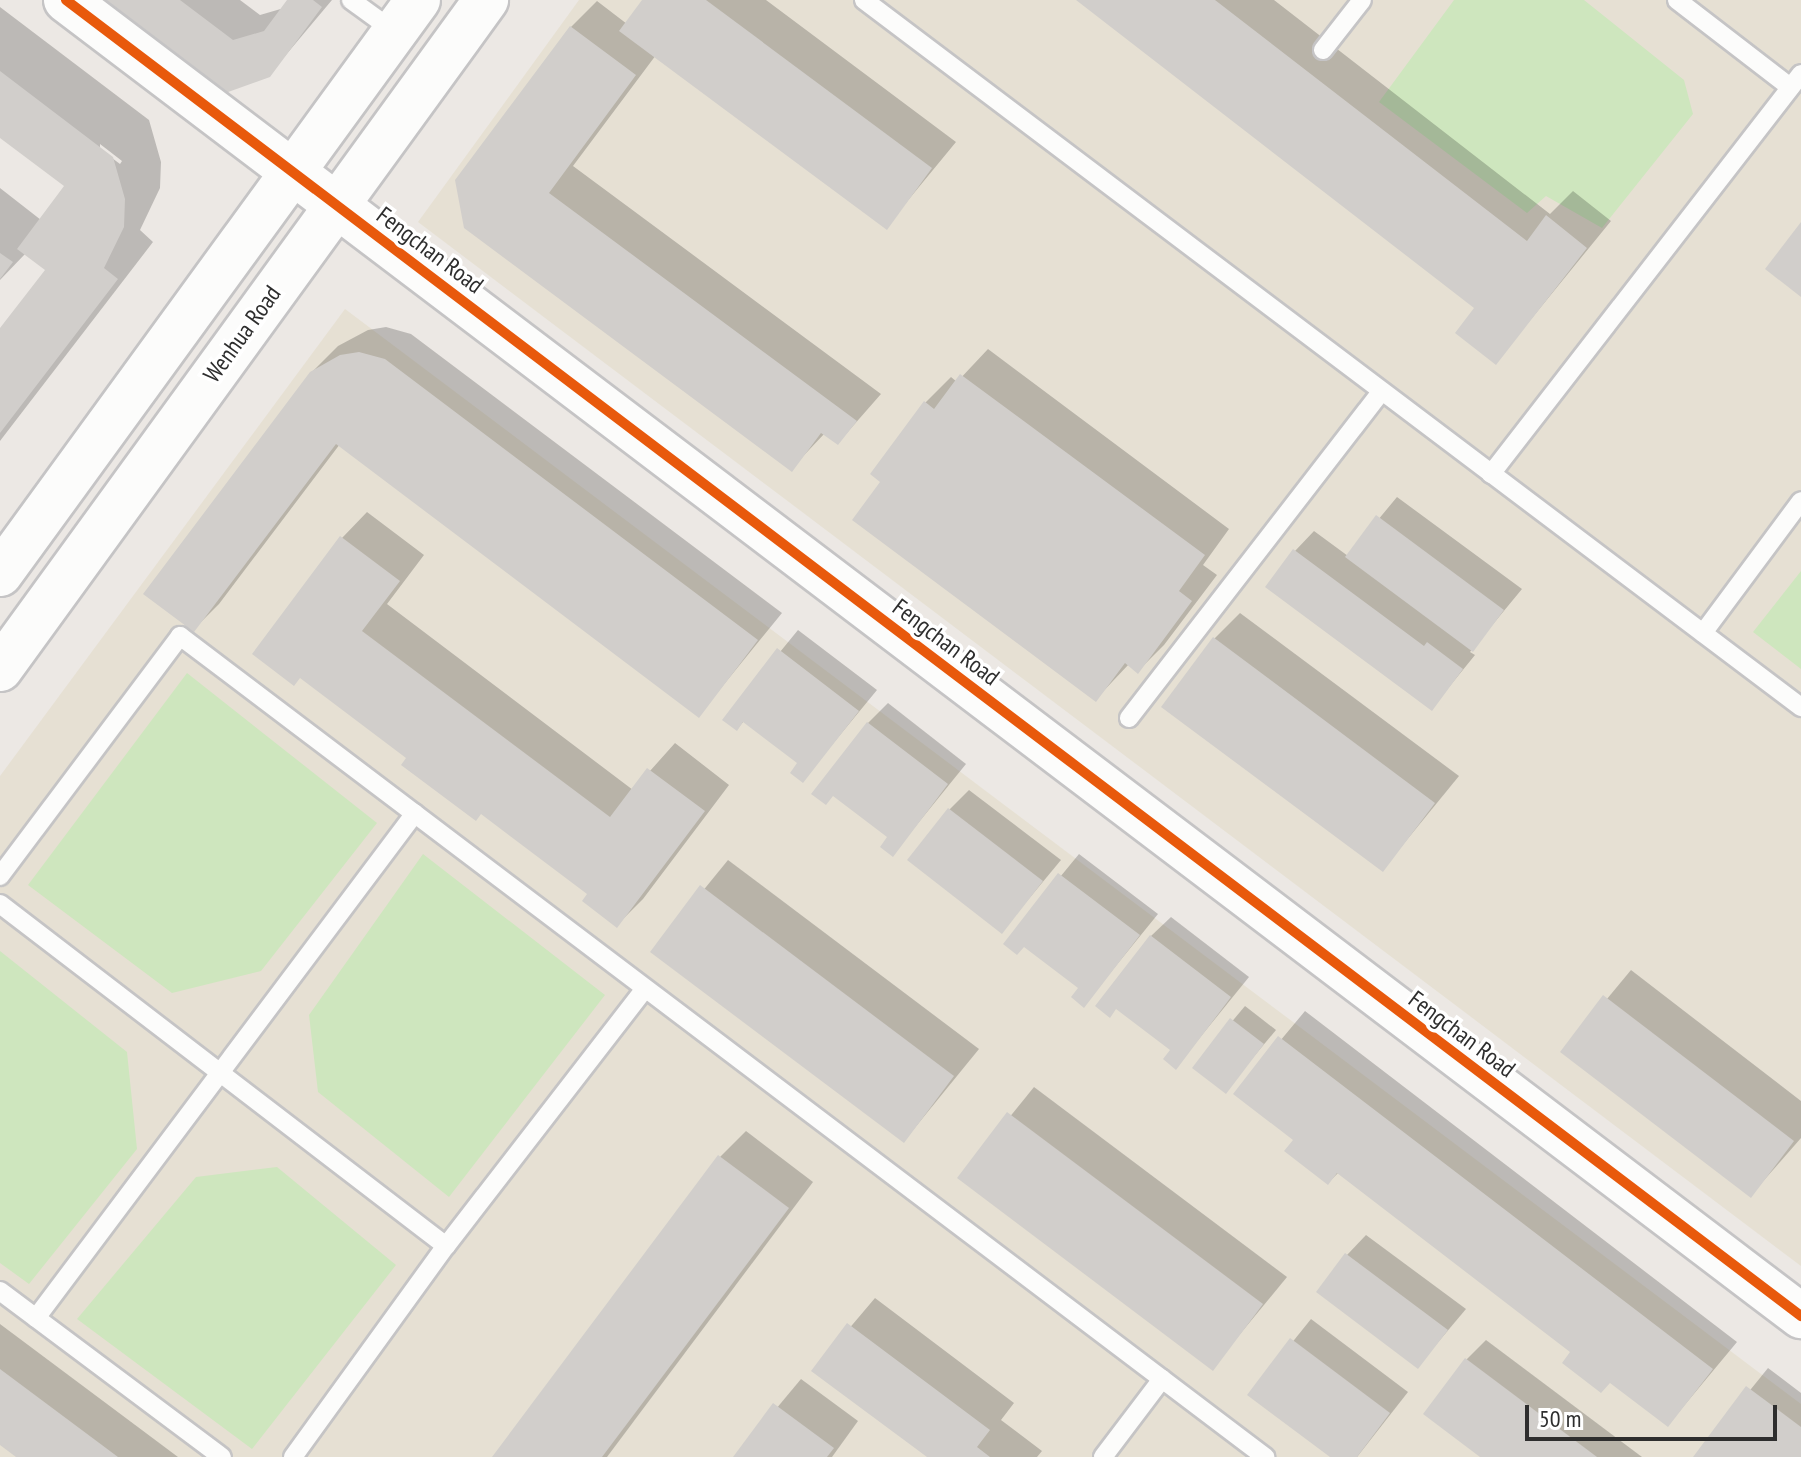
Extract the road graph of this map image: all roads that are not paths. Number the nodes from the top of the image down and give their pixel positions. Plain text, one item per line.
1 (66, 0) edge
2 (351, 0) edge
3 (486, 0) edge
4 (864, 0) edge
5 (1362, 0) edge
6 (1677, 0) edge
7 (407, 16) edge
8 (1323, 50) dead end
9 (1796, 81) edge
10 (293, 171) junction
11 (337, 204) junction
12 (1381, 392) junction
13 (1491, 474) junction
14 (1801, 501) edge
15 (0, 574) edge
16 (1703, 633) junction
17 (0, 669) edge
18 (1801, 707) edge
19 (1129, 718) dead end
20 (415, 813) junction
21 (0, 876) edge
22 (0, 904) edge
23 (643, 991) junction
24 (222, 1071) junction
25 (446, 1246) junction
26 (0, 1291) edge
27 (1801, 1316) edge
28 (36, 1318) junction
29 (1162, 1379) junction
30 (222, 1457) edge
31 (293, 1457) edge
32 (1103, 1457) edge
33 (1265, 1457) edge

1 - 10 street, Fengchan Road
2 - 7 lane
3 - 11 street, Wenhua Road
4 - 12 lane
5 - 8 lane
6 - 9 lane
7 - 10 street
9 - 13 lane
10 - 11 street, Fengchan Road
10 - 15 street
11 - 17 street, Wenhua Road
11 - 27 street, Fengchan Road
12 - 13 lane
12 - 19 lane
13 - 16 lane
14 - 16 lane
16 - 18 lane
20 - 21 lane
20 - 23 lane
20 - 24 lane
22 - 24 lane
23 - 25 lane
23 - 29 lane
24 - 25 lane
24 - 28 lane
25 - 31 lane
26 - 28 lane
28 - 30 lane
29 - 32 lane
29 - 33 lane

